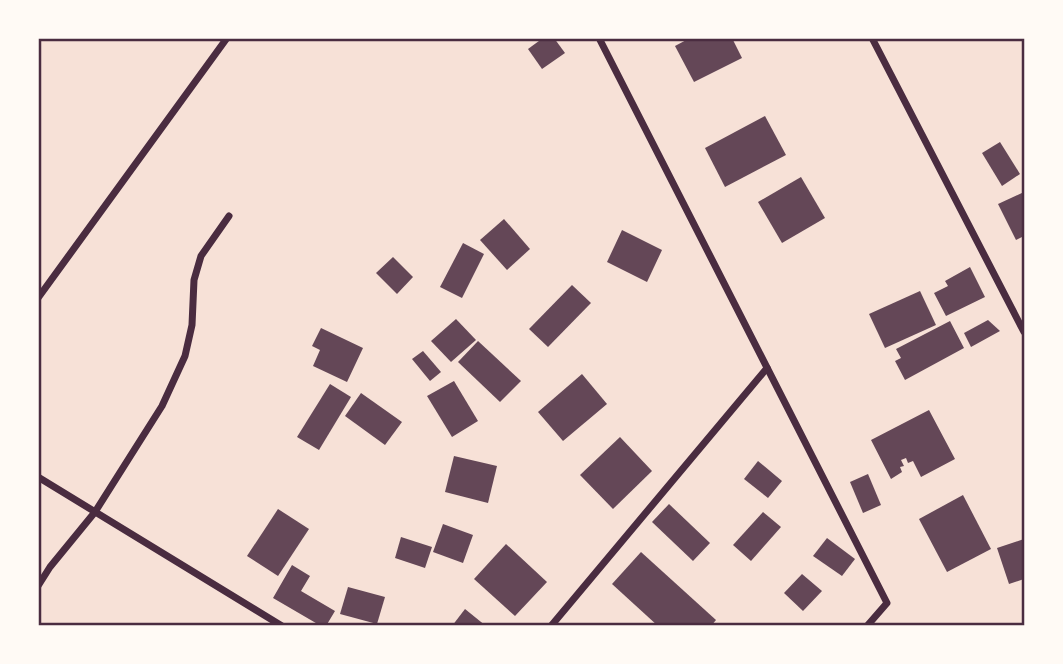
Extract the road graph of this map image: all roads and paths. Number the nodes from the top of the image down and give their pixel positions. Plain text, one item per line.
1 (227, 38) edge
2 (599, 38) edge
3 (872, 38) edge
4 (229, 216) dead end
5 (38, 298) edge
6 (1024, 332) edge
7 (767, 368) junction
8 (38, 477) edge
9 (95, 512) junction
10 (38, 586) edge
11 (282, 625) edge
12 (551, 625) edge
13 (867, 625) edge

1 - 5 street
2 - 7 street
3 - 6 street
4 - 9 street
7 - 12 street
7 - 13 street
8 - 9 street
9 - 10 street
9 - 11 street

